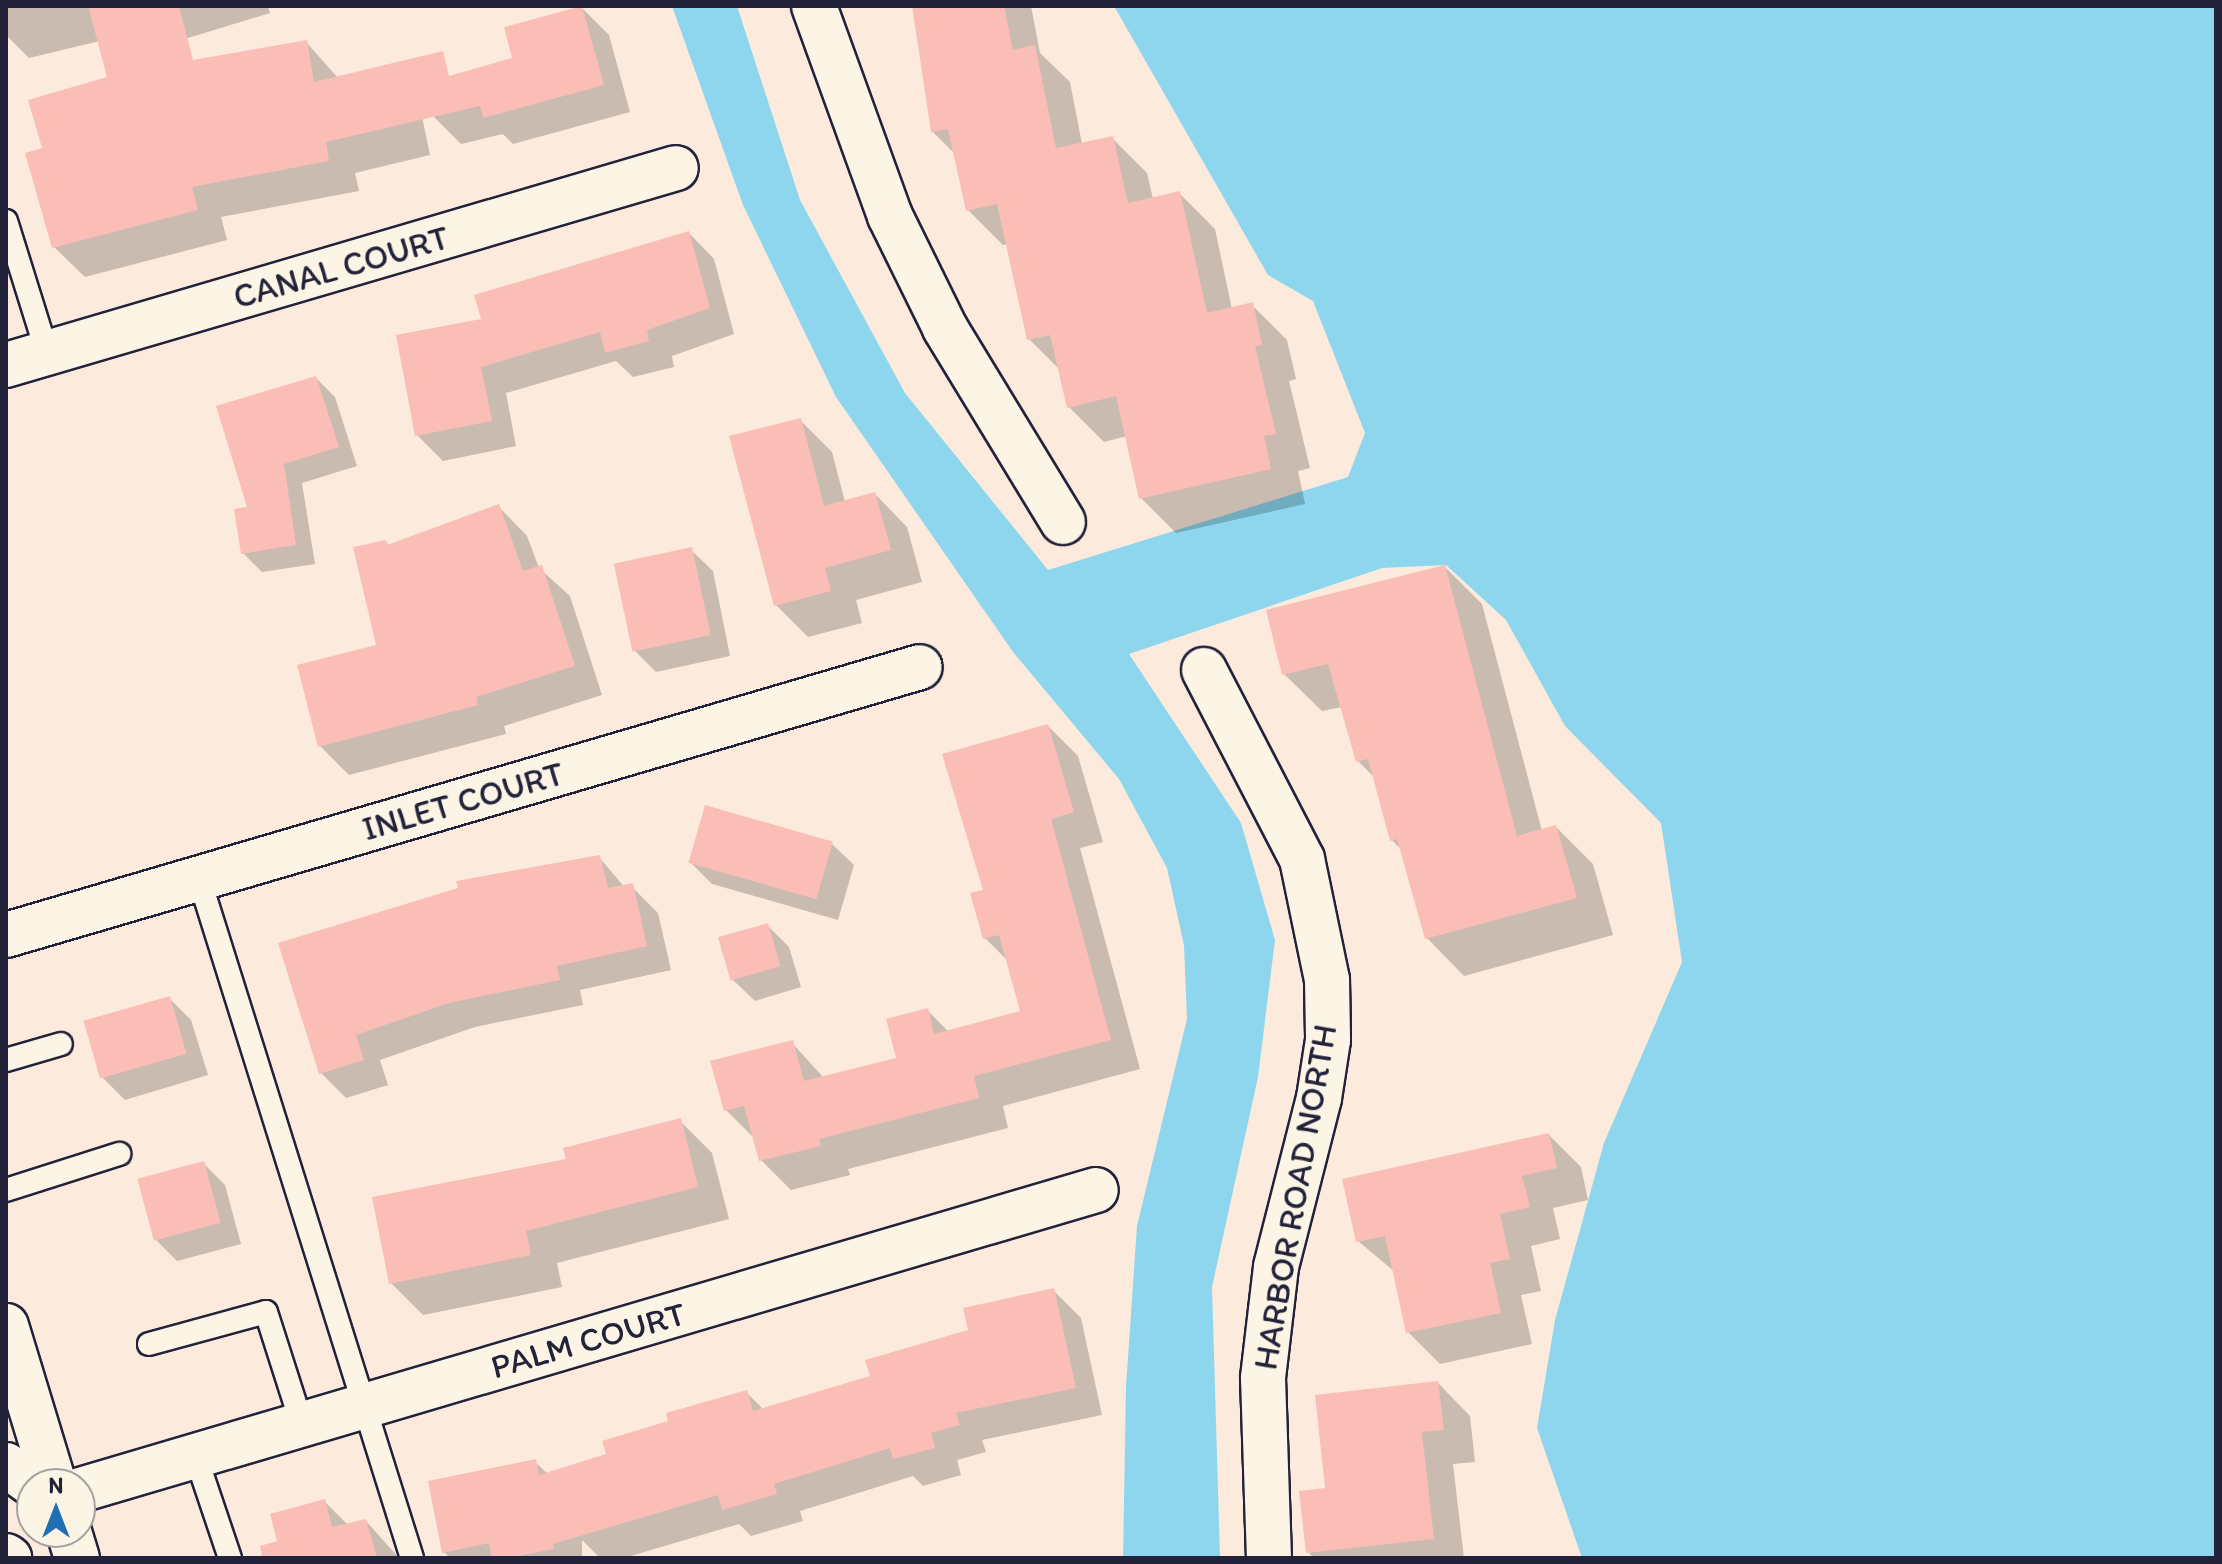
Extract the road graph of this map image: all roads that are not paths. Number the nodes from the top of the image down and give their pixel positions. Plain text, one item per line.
1 (814, 6) edge
2 (676, 168) dead end
3 (7, 224) edge
4 (26, 359) edge
5 (1063, 522) dead end
6 (920, 667) dead end
7 (1204, 670) dead end
8 (199, 878) junction
9 (6, 935) edge
10 (61, 1044) dead end
11 (6, 1060) edge
12 (119, 1154) dead end
13 (6, 1190) edge
14 (1096, 1190) dead end
15 (6, 1326) edge
16 (149, 1344) dead end
17 (365, 1406) junction
18 (302, 1425) junction
19 (196, 1457) junction
20 (49, 1468) edge
21 (96, 1485) edge
22 (230, 1558) edge
23 (412, 1558) edge
24 (1269, 1558) edge

1 - 5 street
2 - 4 street, CANAL COURT
3 - 4 lane
6 - 8 street, INLET COURT
7 - 24 street, HARBOR ROAD NORTH
8 - 9 street, INLET COURT
8 - 17 lane
10 - 11 lane
12 - 13 lane
14 - 17 street, PALM COURT
15 - 20 street
16 - 18 lane
17 - 18 street, PALM COURT
17 - 23 lane
18 - 19 street, PALM COURT
19 - 21 street, PALM COURT
19 - 22 lane

